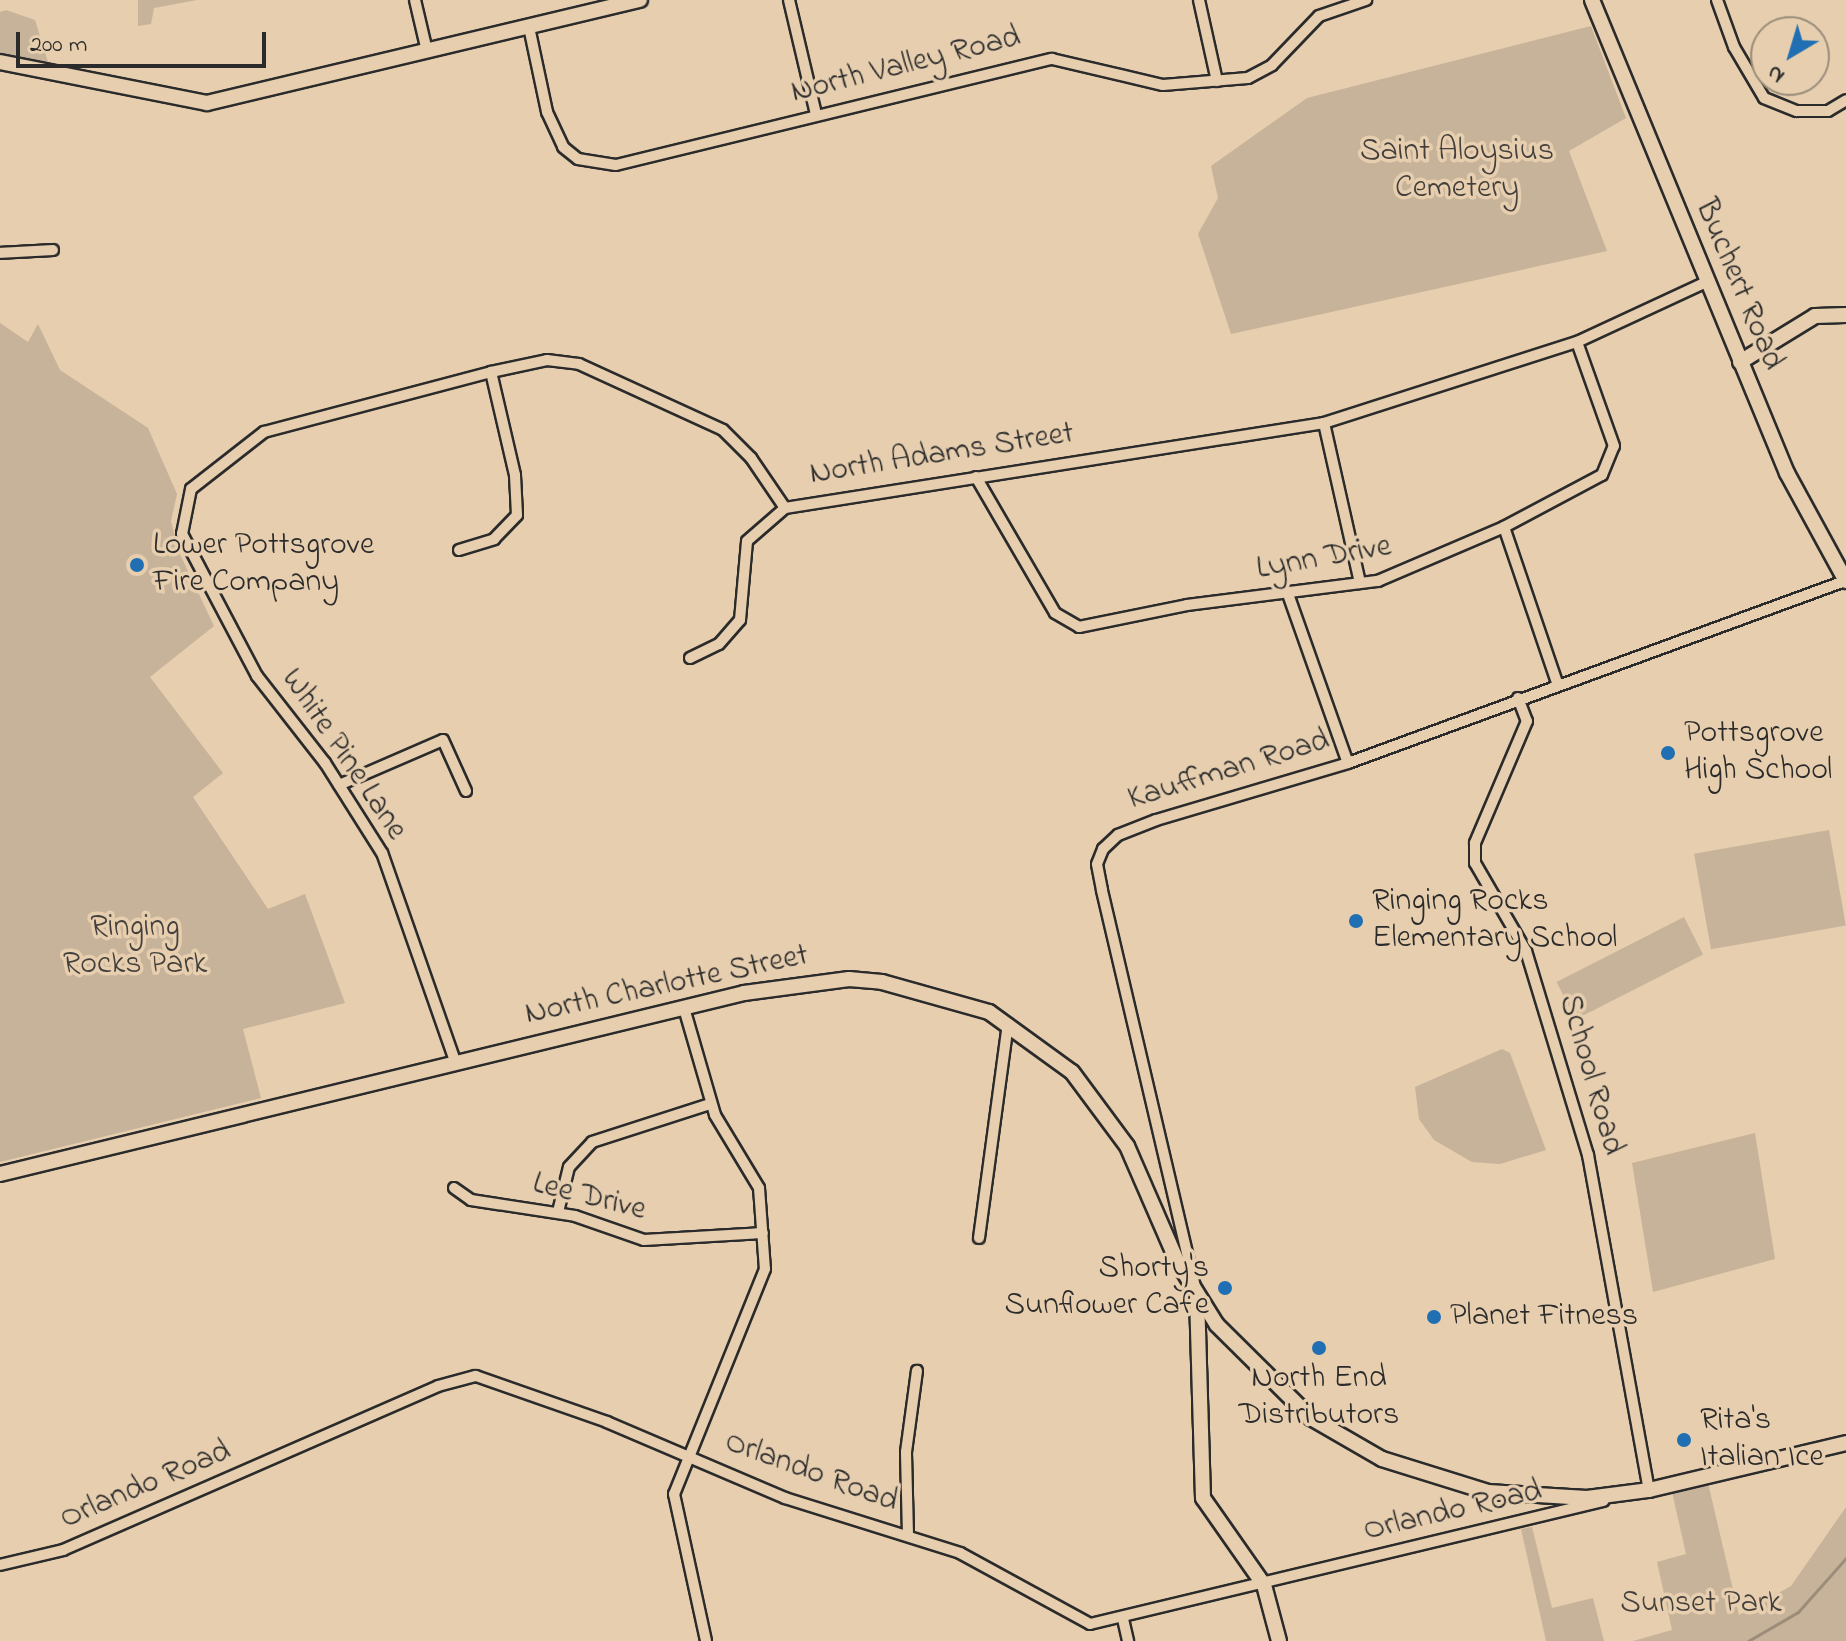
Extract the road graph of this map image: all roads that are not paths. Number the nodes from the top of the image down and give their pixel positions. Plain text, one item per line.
1 (415, 0) edge
2 (640, 0) edge
3 (789, 0) edge
4 (1199, 0) edge
5 (1366, 0) edge
6 (1592, 0) edge
7 (1717, 0) edge
8 (529, 27) junction
9 (427, 51) junction
10 (0, 62) edge
11 (1217, 81) junction
12 (1846, 100) edge
13 (816, 114) junction
14 (53, 250) dead end
15 (0, 253) edge
16 (1706, 282) junction
17 (1846, 315) edge
18 (1577, 342) junction
19 (1740, 362) junction
20 (491, 372) junction
21 (1324, 423) junction
22 (976, 477) junction
23 (785, 508) junction
24 (1504, 527) junction
25 (182, 534) joint
26 (459, 550) dead end
27 (1844, 582) edge
28 (1360, 583) junction
29 (1288, 594) junction
30 (690, 658) dead end
31 (1557, 683) junction
32 (1518, 698) junction
33 (1348, 763) junction
34 (339, 785) junction
35 (466, 791) dead end
36 (684, 1008) junction
37 (1008, 1024) junction
38 (455, 1061) junction
39 (710, 1104) junction
40 (0, 1174) edge
41 (454, 1188) dead end
42 (558, 1212) junction
43 (763, 1233) junction
44 (979, 1238) dead end
45 (1197, 1295) junction
46 (917, 1371) dead end
47 (1846, 1443) edge
48 (689, 1455) junction
49 (1649, 1490) junction
50 (1620, 1495) junction
51 (908, 1535) junction
52 (0, 1565) edge
53 (1264, 1585) junction
54 (1123, 1619) junction
55 (706, 1641) edge
56 (1128, 1641) edge
57 (1279, 1641) edge

1 - 9 street
2 - 8 main road
3 - 13 street
4 - 11 street
5 - 11 street, North Valley Road
6 - 16 main road, Buchert Road
7 - 12 street
8 - 9 main road
8 - 13 street, North Valley Road
9 - 10 main road
11 - 13 street, North Valley Road
14 - 15 street
16 - 18 street, North Adams Street
16 - 19 main road, Buchert Road
17 - 19 main road
18 - 21 street, North Adams Street
18 - 24 street, Lynn Drive
19 - 27 main road, Buchert Road
20 - 23 street, North Adams Street
20 - 25 street, North Adams Street
20 - 26 street
21 - 22 street, North Adams Street
21 - 28 street
22 - 23 street, North Adams Street
22 - 29 street, Lynn Drive
23 - 30 street
24 - 28 street, Lynn Drive
24 - 31 street
25 - 34 street, White Pine Lane
27 - 31 street, Kauffman Road
28 - 29 street, Lynn Drive
29 - 33 street
31 - 32 street, Kauffman Road
32 - 33 street, Kauffman Road
32 - 49 street, School Road
33 - 45 street, Kauffman Road
34 - 35 street
34 - 38 street, White Pine Lane
36 - 37 main road, North Charlotte Street
36 - 38 main road, North Charlotte Street
36 - 39 street
37 - 44 street
37 - 45 main road, North Charlotte Street
38 - 40 main road, North Charlotte Street
39 - 42 street
39 - 43 street
41 - 42 street, Lee Drive
42 - 43 street, Lee Drive
43 - 48 street
45 - 50 main road, North Charlotte Street
45 - 53 main road, Kauffman Road
46 - 51 street
47 - 49 main road, North Charlotte Street
48 - 51 street, Orlando Road
48 - 52 street, Orlando Road
48 - 55 street
49 - 50 main road, North Charlotte Street
50 - 53 street, Orlando Road
51 - 54 street, Orlando Road
53 - 54 street, Orlando Road
53 - 57 main road
54 - 56 street

